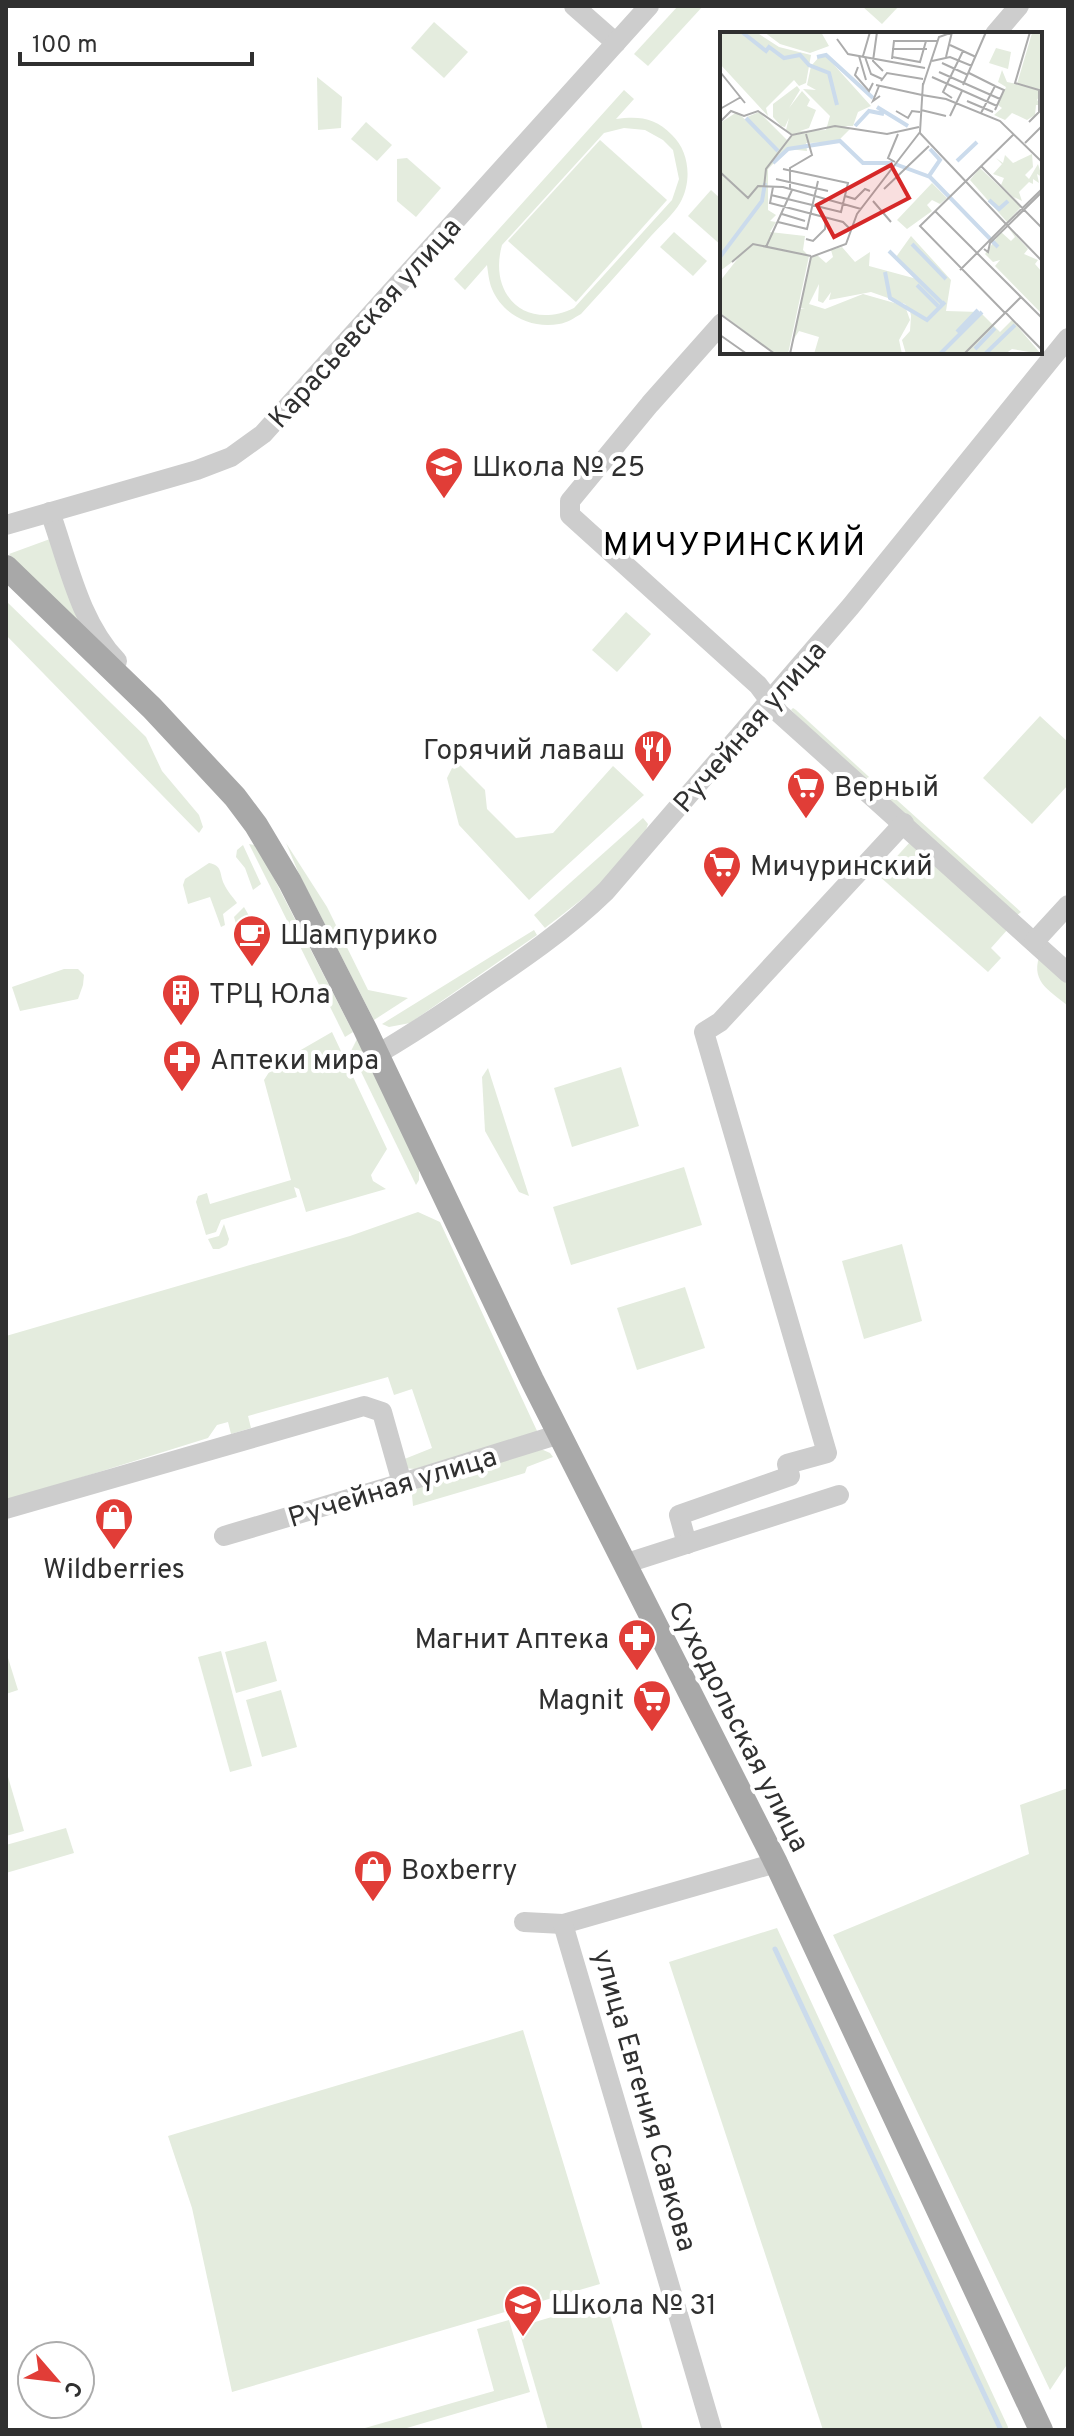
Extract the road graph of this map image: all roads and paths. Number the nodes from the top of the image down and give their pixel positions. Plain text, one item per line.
1 (574, 6) edge
2 (649, 6) edge
3 (1019, 6) edge
4 (997, 32) edge
5 (616, 43) junction
6 (720, 325) edge
7 (1068, 338) edge
8 (50, 512) junction
9 (6, 525) edge
10 (6, 567) edge
11 (769, 702) junction
12 (152, 708) junction
13 (904, 823) junction
14 (1068, 905) edge
15 (1034, 942) junction
16 (1068, 973) edge
17 (376, 1055) junction
18 (560, 1434) junction
19 (402, 1483) junction
20 (839, 1495) dead end
21 (6, 1509) edge
22 (224, 1536) dead end
23 (687, 1544) junction
24 (624, 1564) junction
25 (776, 1863) junction
26 (524, 1922) dead end
27 (563, 1924) junction
28 (712, 2430) edge
29 (1041, 2430) edge

1 - 5 street
2 - 5 street, Карасьевская улица
3 - 4 street
5 - 8 street, Карасьевская улица
6 - 11 street
7 - 11 street, Ручейная улица
8 - 9 street, Карасьевская улица
8 - 12 street
10 - 12 main road
11 - 13 street
11 - 17 street, Ручейная улица
12 - 17 main road
13 - 15 street
13 - 23 street
14 - 15 street
15 - 16 street
17 - 18 main road, Суходольская улица
18 - 19 street, Ручейная улица
18 - 24 main road, Суходольская улица
19 - 21 street
19 - 22 street, Ручейная улица
20 - 23 street
23 - 24 street
24 - 25 main road, Суходольская улица
25 - 27 street
25 - 29 main road, Суходольская улица
26 - 27 street
27 - 28 street, улица Евгения Савкова

